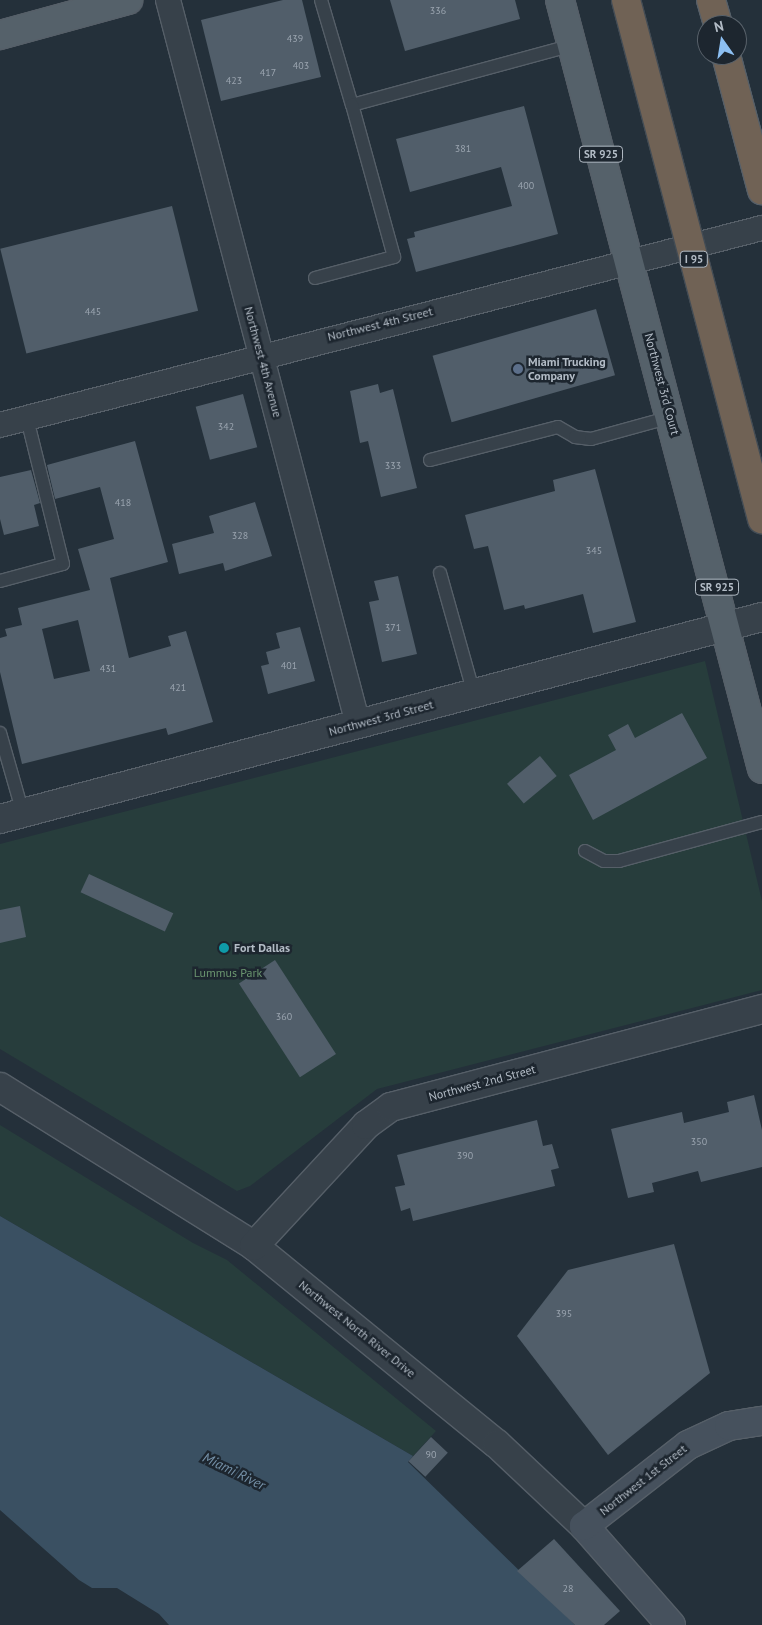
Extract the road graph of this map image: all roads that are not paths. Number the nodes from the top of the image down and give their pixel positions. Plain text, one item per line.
1 (128, 0) edge
2 (168, 0) edge
3 (321, 0) edge
4 (560, 0) edge
5 (626, 0) edge
6 (711, 0) edge
7 (715, 15) edge
8 (0, 34) edge
9 (572, 45) junction
10 (729, 65) edge
11 (352, 105) junction
12 (762, 190) edge
13 (762, 228) edge
14 (629, 262) junction
15 (315, 278) dead end
16 (261, 355) junction
17 (670, 417) junction
18 (27, 418) junction
19 (0, 425) edge
20 (430, 460) dead end
21 (762, 519) edge
22 (440, 573) dead end
23 (0, 581) edge
24 (762, 617) edge
25 (728, 626) junction
26 (474, 694) junction
27 (358, 724) junction
28 (0, 733) edge
29 (762, 769) edge
30 (11, 816) edge
31 (762, 822) edge
32 (585, 851) dead end
33 (762, 1010) edge
34 (0, 1087) edge
35 (254, 1246) junction
36 (762, 1421) edge
37 (584, 1526) junction
38 (671, 1625) edge

1 - 8 main road
2 - 16 street, Northwest 4th Avenue
3 - 11 lane
4 - 9 main road, Northwest 3rd Court / SR 925
5 - 21 highway, I 95, bridge
6 - 7 highway
9 - 11 lane
9 - 14 main road, Northwest 3rd Court / SR 925
10 - 12 highway
11 - 15 lane
13 - 14 street, Northwest 4th Street
14 - 16 street, Northwest 4th Street
14 - 17 main road, Northwest 3rd Court / SR 925
16 - 18 street, Northwest 4th Street
16 - 27 street, Northwest 4th Avenue
17 - 20 lane
17 - 25 main road, Northwest 3rd Court / SR 925
18 - 19 street, Northwest 4th Street
18 - 23 lane
22 - 26 lane
24 - 25 street, Northwest 3rd Street
25 - 26 street, Northwest 3rd Street
25 - 29 main road, Northwest 3rd Court / SR 925
26 - 27 street, Northwest 3rd Street
27 - 30 street, Northwest 3rd Street
28 - 30 lane
31 - 32 lane
33 - 35 street, Northwest 2nd Street
34 - 35 street, Northwest North River Drive
35 - 37 street, Northwest North River Drive
36 - 37 main road, Northwest 1st Street
37 - 38 main road, Northwest North River Drive

